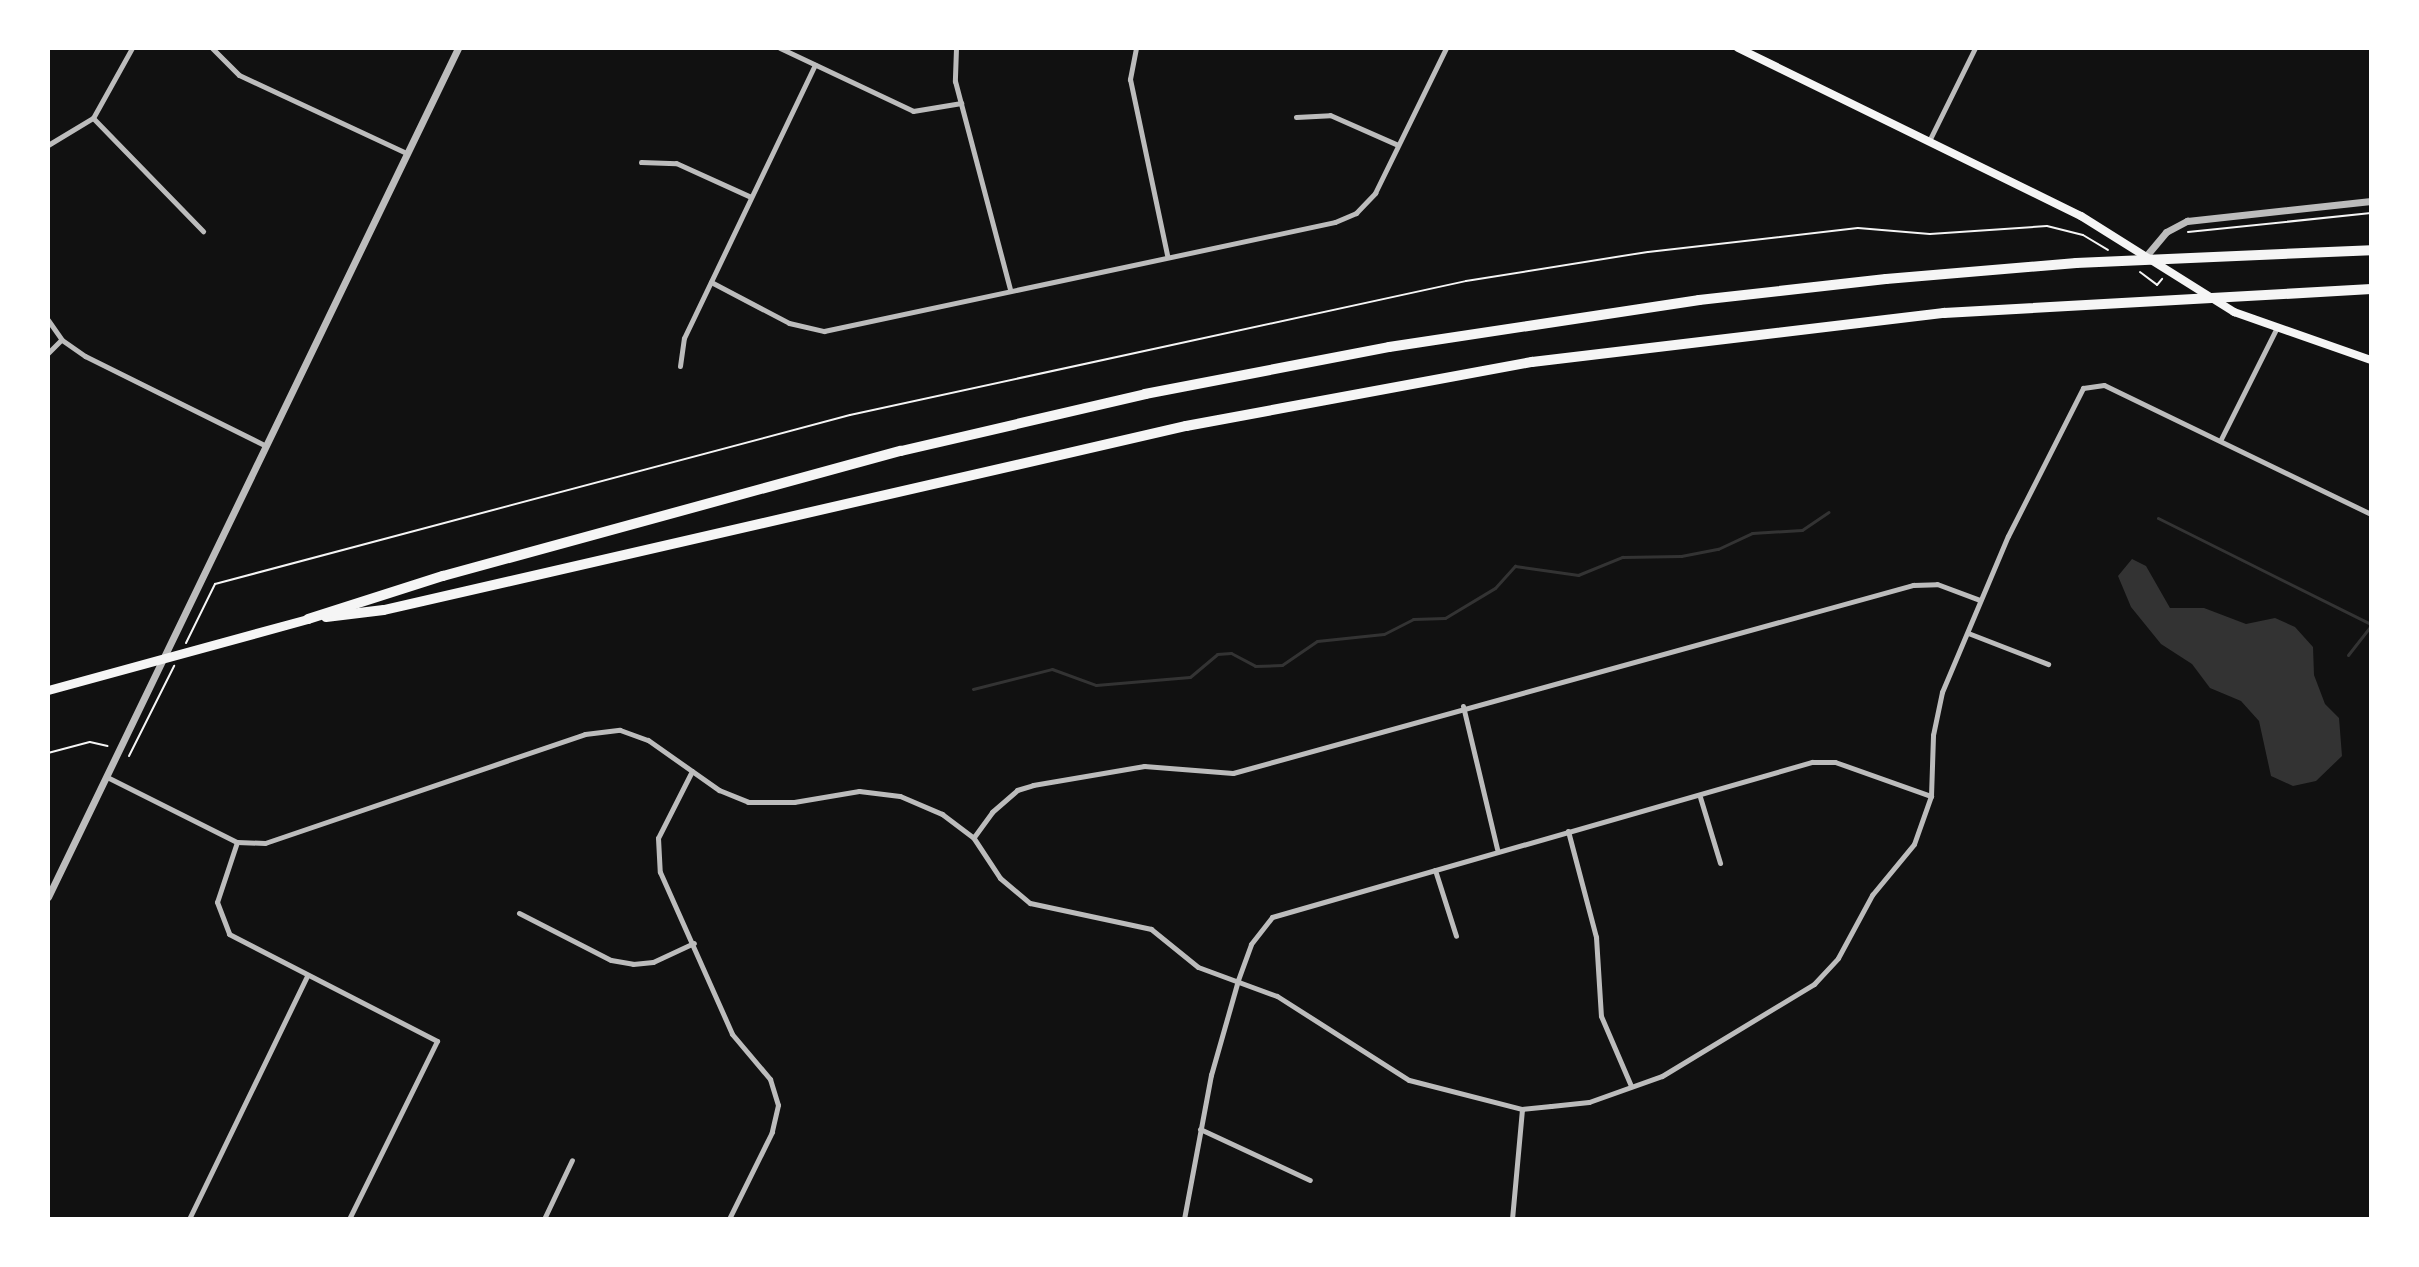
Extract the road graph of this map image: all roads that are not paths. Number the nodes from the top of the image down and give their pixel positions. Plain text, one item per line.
1 (132, 48) edge
2 (212, 48) edge
3 (458, 48) edge
4 (780, 48) edge
5 (956, 48) edge
6 (1136, 48) edge
7 (1446, 48) edge
8 (1738, 48) edge
9 (1975, 48) edge
10 (815, 65) junction
11 (961, 103) junction
12 (1296, 117) dead end
13 (93, 118) junction
14 (1929, 141) junction
15 (48, 145) edge
16 (1398, 145) junction
17 (406, 153) junction
18 (641, 162) dead end
19 (751, 197) junction
20 (2371, 201) edge
21 (203, 231) dead end
22 (2371, 250) edge
23 (1167, 255) junction
24 (2146, 256) junction
25 (711, 282) junction
26 (1010, 289) junction
27 (2371, 289) edge
28 (48, 320) edge
29 (2276, 329) junction
30 (62, 340) junction
31 (48, 353) edge
32 (2371, 360) edge
33 (680, 366) dead end
34 (2221, 439) junction
35 (264, 445) junction
36 (2371, 514) edge
37 (1980, 600) junction
38 (308, 619) junction
39 (1968, 633) junction
40 (2048, 664) dead end
41 (48, 690) edge
42 (1463, 706) junction
43 (692, 771) junction
44 (107, 777) junction
45 (1931, 796) junction
46 (1700, 797) junction
47 (1568, 831) junction
48 (973, 837) junction
49 (237, 842) junction
50 (1497, 849) junction
51 (1720, 863) dead end
52 (1435, 870) junction
53 (48, 897) edge
54 (519, 913) dead end
55 (1456, 936) dead end
56 (694, 943) junction
57 (307, 976) junction
58 (1238, 980) junction
59 (1631, 1086) junction
60 (1522, 1109) junction
61 (1200, 1129) junction
62 (572, 1160) dead end
63 (1310, 1180) dead end
64 (189, 1219) edge
65 (349, 1219) edge
66 (544, 1219) edge
67 (729, 1219) edge
68 (1184, 1219) edge
69 (1512, 1219) edge

1 - 13 street
2 - 17 street
3 - 17 street
4 - 10 street
5 - 11 street
6 - 23 street
7 - 16 street
8 - 14 main road
9 - 14 street
10 - 11 street
10 - 19 street
11 - 26 street
12 - 16 street
13 - 15 street
13 - 21 street
14 - 24 main road
16 - 23 street
17 - 35 street
18 - 19 street
19 - 25 street
20 - 24 street
22 - 38 highway
23 - 26 street
24 - 29 main road
25 - 26 street
25 - 33 street
27 - 38 highway
28 - 30 street
29 - 32 main road
29 - 34 street
30 - 31 street
30 - 35 street
34 - 36 street
34 - 37 street
35 - 44 street
37 - 39 street
37 - 42 street
38 - 41 main road
39 - 40 street
39 - 45 street
42 - 48 street
42 - 50 street
43 - 48 street
43 - 49 street
43 - 56 street
44 - 49 street
44 - 53 street
45 - 46 street
45 - 59 street
46 - 47 street
46 - 51 street
47 - 50 street
47 - 59 street
48 - 58 street
49 - 57 street
50 - 52 street
52 - 55 street
52 - 58 street
54 - 56 street
56 - 67 street
57 - 64 street
57 - 65 street
58 - 60 street
58 - 61 street
59 - 60 street
60 - 69 street
61 - 63 street
61 - 68 street
62 - 66 street

